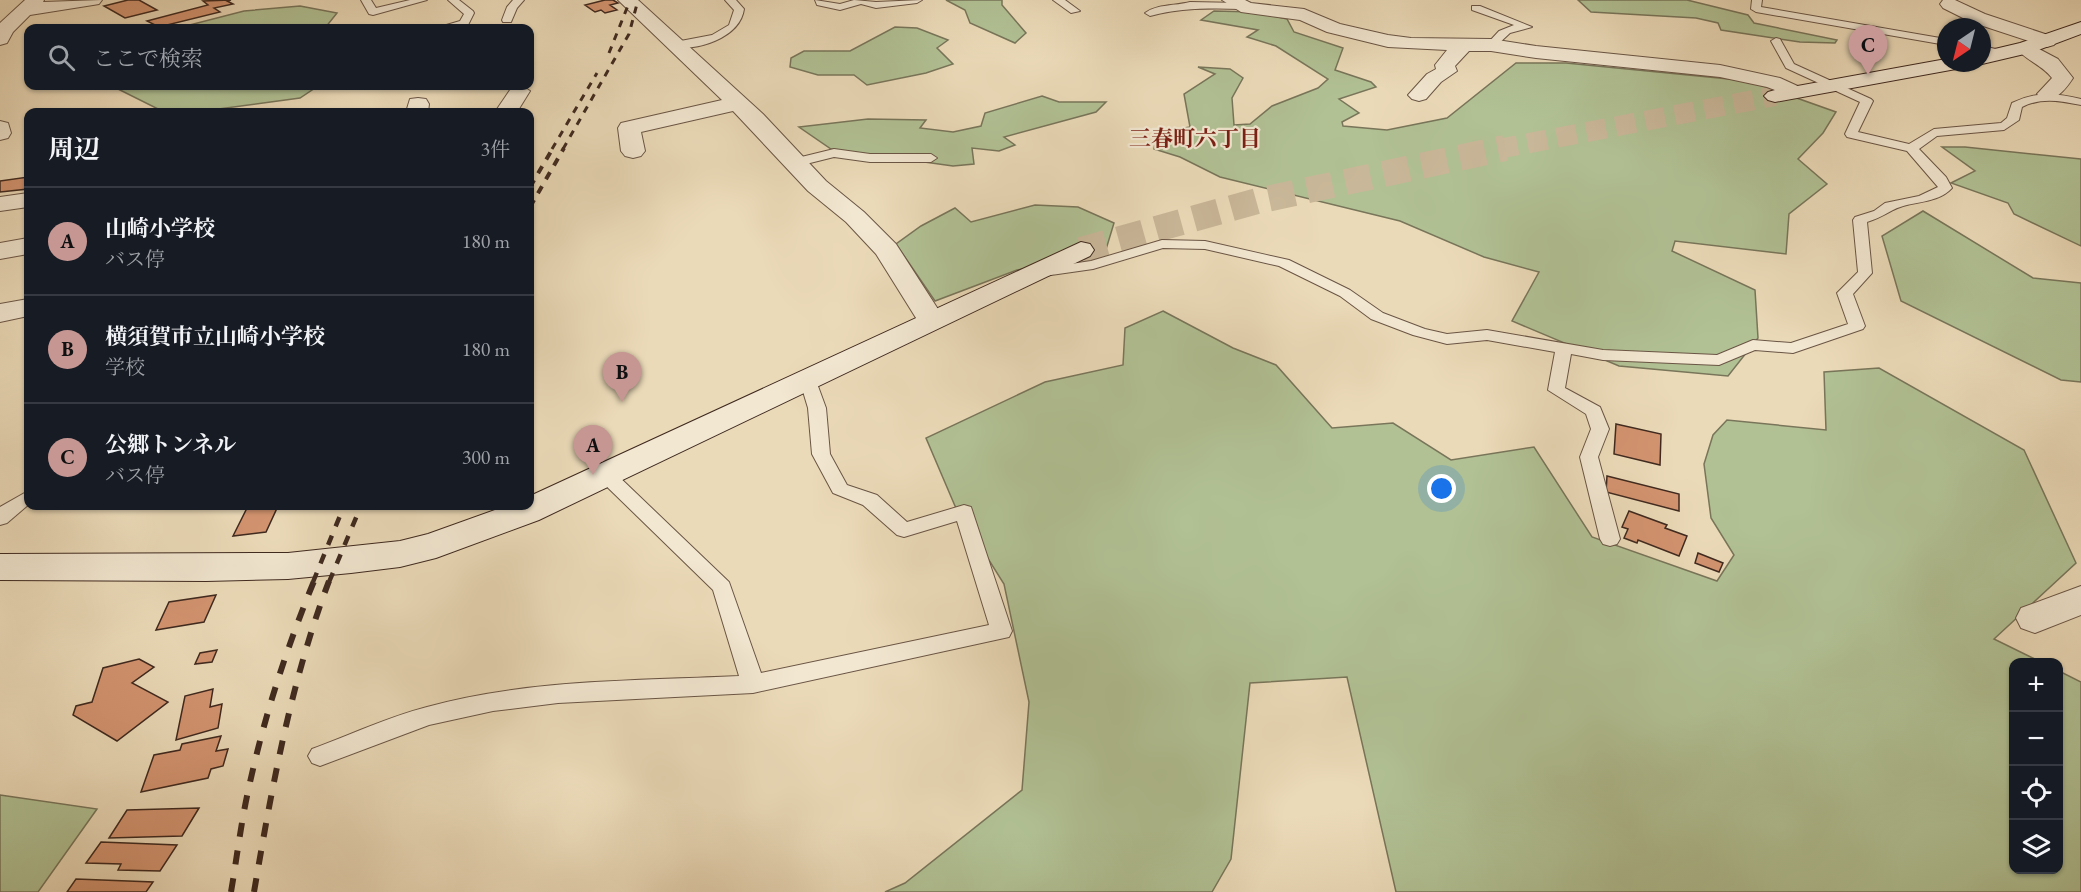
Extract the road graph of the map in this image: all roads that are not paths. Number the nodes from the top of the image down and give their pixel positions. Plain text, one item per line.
1 (93, 0) edge
2 (366, 0) edge
3 (422, 0) edge
4 (453, 0) edge
5 (519, 0) edge
6 (627, 0) edge
7 (730, 0) edge
8 (820, 0) edge
9 (917, 0) edge
10 (1058, 0) edge
11 (1757, 0) edge
12 (1236, 3) edge
13 (1949, 4) dead end
14 (30, 5) edge
15 (1476, 8) dead end
16 (1075, 11) dead end
17 (1150, 13) dead end
18 (507, 20) dead end
19 (461, 24) edge
20 (2081, 28) edge
21 (0, 39) edge
22 (1937, 40) edge
23 (1776, 41) dead end
24 (2048, 41) junction
25 (674, 45) junction
26 (1463, 45) junction
27 (1491, 45) junction
28 (2026, 48) junction
29 (1991, 51) edge
30 (2081, 51) edge
31 (2006, 54) junction
32 (1991, 56) edge
33 (1937, 66) edge
34 (1836, 85) junction
35 (519, 91) dead end
36 (2048, 94) junction
37 (1419, 95) dead end
38 (2081, 102) edge
39 (738, 103) junction
40 (508, 108) edge
41 (0, 128) edge
42 (0, 133) edge
43 (1911, 147) junction
44 (633, 151) dead end
45 (931, 158) dead end
46 (794, 163) junction
47 (24, 201) edge
48 (0, 204) edge
49 (24, 247) edge
50 (1082, 250) tunnel mouth
51 (0, 251) edge
52 (1032, 274) junction
53 (24, 309) edge
54 (0, 313) edge
55 (931, 320) junction
56 (1564, 348) junction
57 (807, 378) junction
58 (606, 475) junction
59 (24, 499) edge
60 (534, 507) edge
61 (527, 510) edge
62 (0, 518) edge
63 (1610, 539) dead end
64 (0, 567) edge
65 (2081, 600) edge
66 (2035, 618) dead end
67 (753, 684) junction
68 (320, 756) dead end

1 - 14 street
2 - 3 lane
4 - 19 lane
5 - 18 lane
6 - 25 street
7 - 25 lane
8 - 9 lane
10 - 16 lane
11 - 22 lane
12 - 17 lane
12 - 26 street
13 - 24 street
14 - 21 street
15 - 27 lane
20 - 24 street
23 - 34 lane
24 - 28 street
24 - 30 street
25 - 39 street
26 - 27 street
26 - 37 street
27 - 34 street
28 - 31 street
28 - 36 street
29 - 31 lane
31 - 32 street
33 - 34 street
34 - 43 lane
35 - 40 street
36 - 38 lane
36 - 43 lane
39 - 44 street
39 - 46 street
41 - 42 street
43 - 56 lane
45 - 46 lane
46 - 55 street
47 - 48 street
49 - 51 street
50 - 52 street
52 - 55 street
52 - 56 lane
53 - 54 street
55 - 57 street
56 - 63 lane
57 - 58 street
57 - 67 lane
58 - 60 street
58 - 67 lane
59 - 62 lane
61 - 64 street
65 - 66 street
67 - 68 lane

